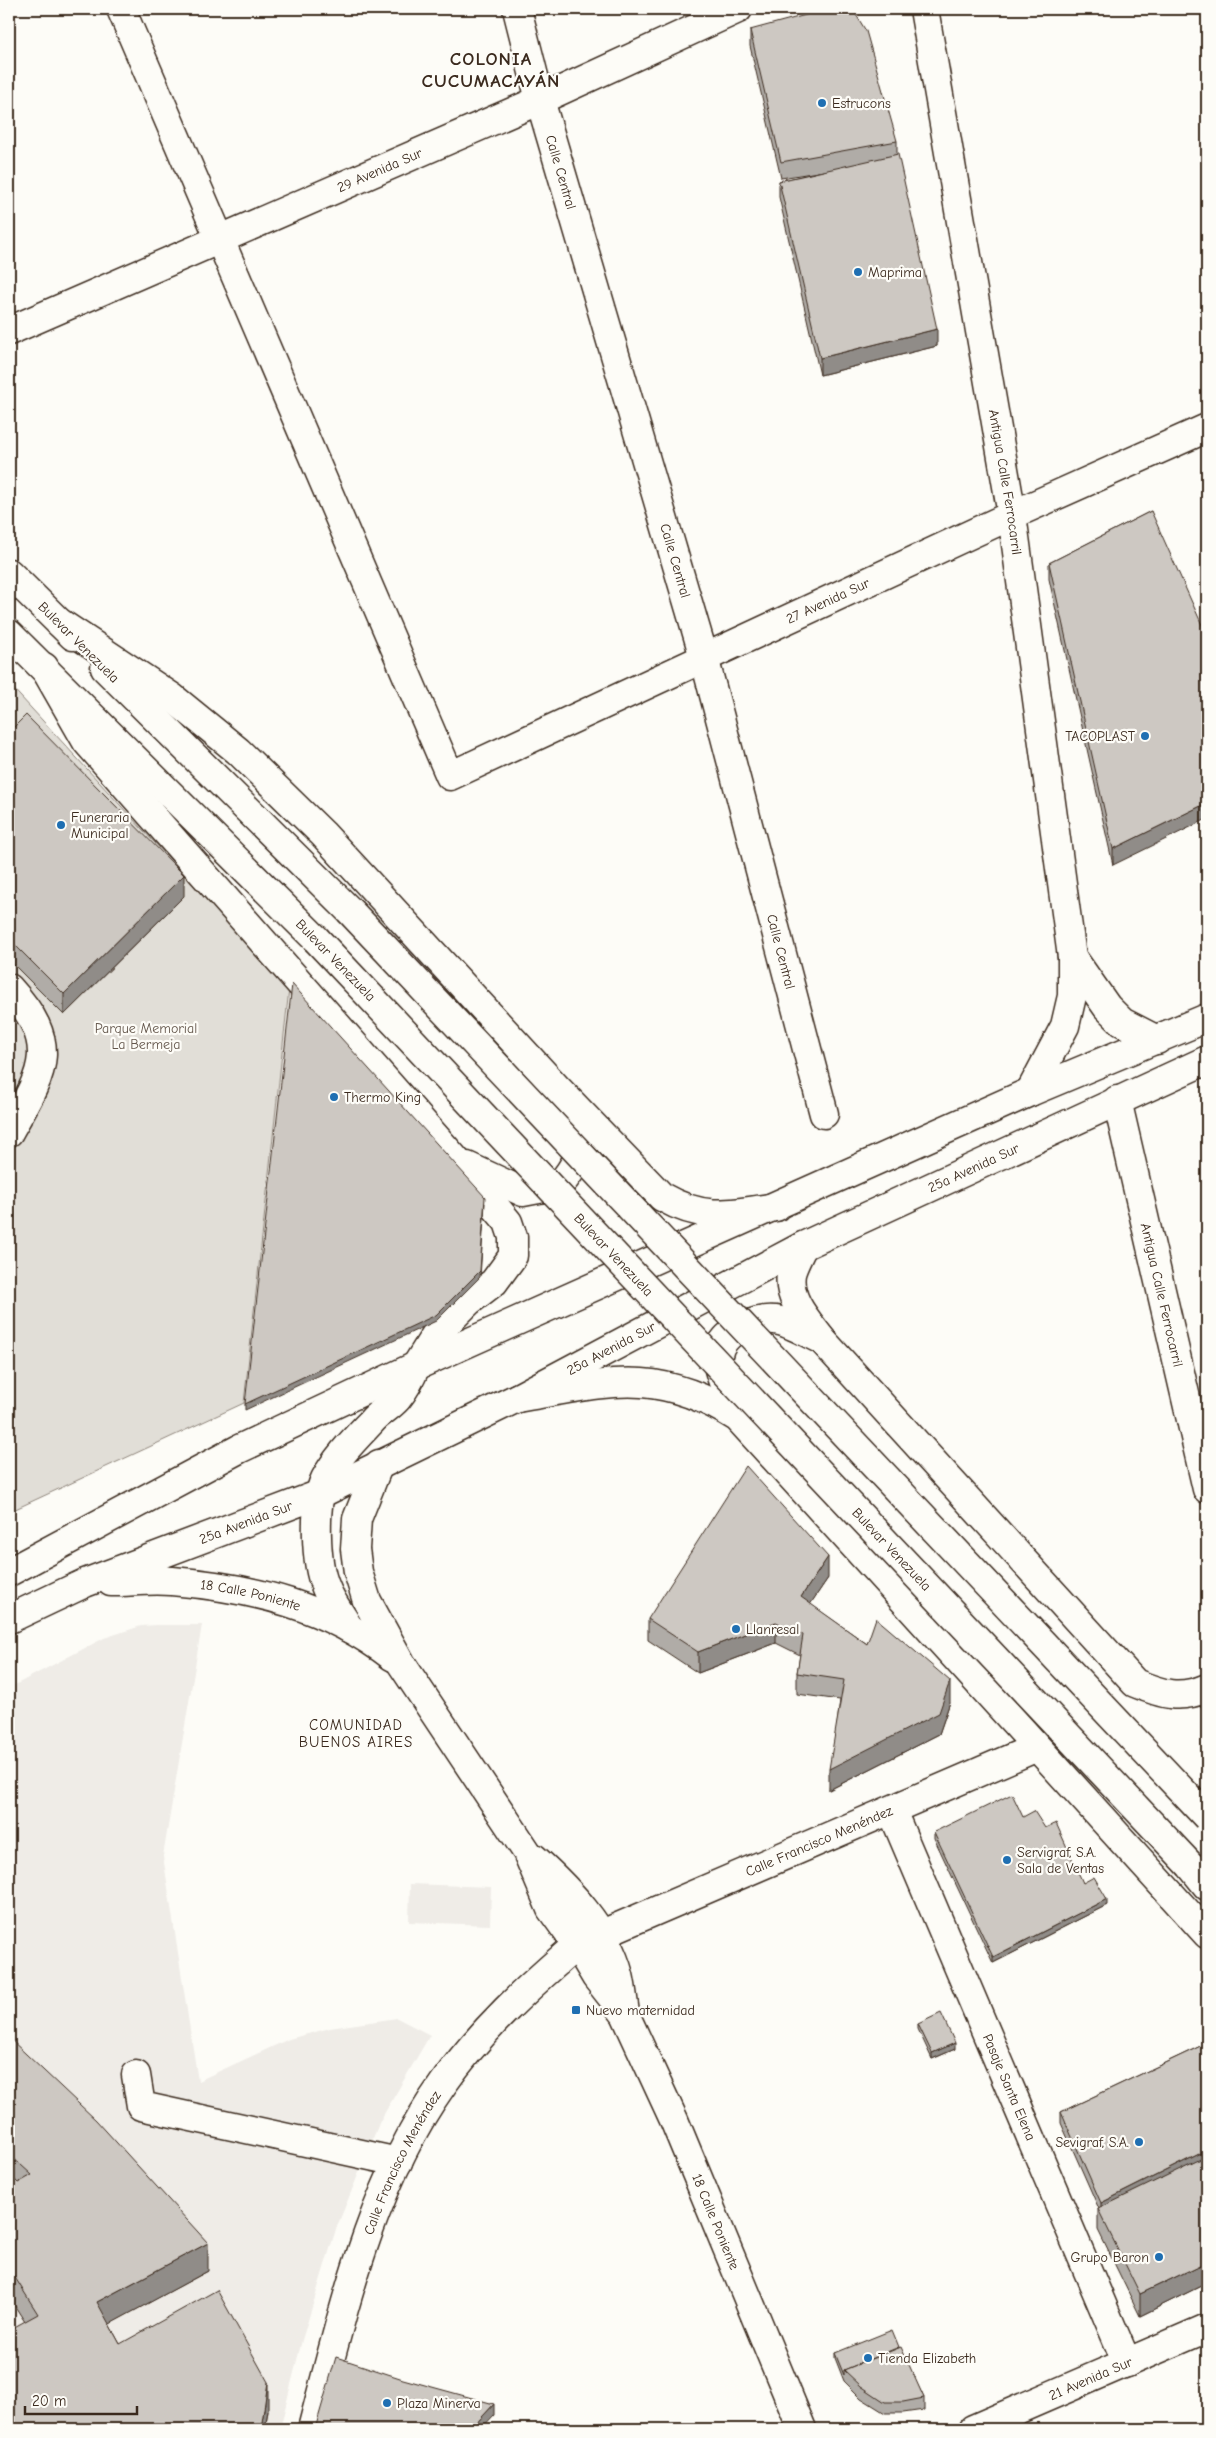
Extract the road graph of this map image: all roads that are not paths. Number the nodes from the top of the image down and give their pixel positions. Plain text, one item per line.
1 (121, 9) edge
2 (517, 9) edge
3 (738, 9) edge
4 (924, 9) edge
5 (540, 100) junction
6 (220, 238) junction
7 (12, 330) edge
8 (1207, 428) edge
9 (1012, 515) junction
10 (9, 572) edge
11 (60, 623) junction
12 (12, 644) edge
13 (704, 657) junction
14 (44, 667) junction
15 (1072, 957) junction
16 (9, 988) edge
17 (1207, 1018) edge
18 (1157, 1040) junction
19 (1207, 1060) edge
20 (557, 1088) junction
21 (1030, 1092) junction
22 (1117, 1100) junction
23 (824, 1114) dead end
24 (9, 1132) edge
25 (455, 1159) junction
26 (776, 1207) junction
27 (803, 1246) junction
28 (822, 1340) junction
29 (416, 1366) junction
30 (517, 1398) junction
31 (738, 1418) junction
32 (379, 1464) junction
33 (1207, 1490) edge
34 (320, 1494) junction
35 (9, 1572) edge
36 (84, 1583) junction
37 (9, 1619) edge
38 (349, 1628) junction
39 (400, 1663) junction
40 (1207, 1688) edge
41 (1035, 1748) junction
42 (892, 1811) junction
43 (1207, 1817) edge
44 (527, 1852) junction
45 (1199, 1876) edge
46 (602, 1934) junction
47 (1207, 1934) edge
48 (577, 1945) junction
49 (625, 2014) junction
50 (136, 2075) dead end
51 (398, 2162) junction
52 (1207, 2328) edge
53 (1127, 2363) junction
54 (312, 2429) edge
55 (802, 2429) edge
56 (973, 2429) edge

1 - 6 main road
2 - 5 main road, Calle Central
3 - 5 main road, 29 Avenida Sur
4 - 9 main road, Antigua Calle Ferrocarril
5 - 6 main road, 29 Avenida Sur
5 - 13 main road, Calle Central
6 - 7 main road, 29 Avenida Sur
6 - 13 main road, 27 Avenida Sur
8 - 9 main road, 27 Avenida Sur
9 - 13 main road, 27 Avenida Sur
9 - 15 main road, Antigua Calle Ferrocarril
10 - 11 main road, Bulevar Venezuela
11 - 20 main road
11 - 43 main road, Bulevar Venezuela, bridge
12 - 14 main road, Bulevar Venezuela
13 - 23 main road, Calle Central
14 - 25 main road
14 - 45 main road, Bulevar Venezuela, bridge
15 - 18 main road, Antigua Calle Ferrocarril
15 - 21 main road, Antigua Calle Ferrocarril
16 - 24 main road
17 - 18 main road
18 - 21 main road
19 - 22 main road, 25a Avenida Sur
20 - 25 main road
20 - 26 main road
21 - 26 main road
22 - 27 main road, 25a Avenida Sur
22 - 33 main road, Antigua Calle Ferrocarril
25 - 29 main road
26 - 29 main road
27 - 28 main road
27 - 30 main road, 25a Avenida Sur
28 - 31 main road
28 - 40 main road
29 - 34 main road
29 - 35 main road
30 - 31 main road
30 - 32 main road, 25a Avenida Sur
31 - 41 main road
32 - 34 main road, 25a Avenida Sur
32 - 39 main road, 18 Calle Poniente
34 - 36 main road, 25a Avenida Sur
34 - 38 main road
36 - 37 main road, 25a Avenida Sur
36 - 38 main road, 18 Calle Poniente
38 - 39 main road, 18 Calle Poniente
39 - 44 main road, 18 Calle Poniente
41 - 42 main road, Calle Francisco Menéndez
41 - 47 main road
42 - 46 main road, Calle Francisco Menéndez
42 - 53 main road, Pasaje Santa Elena
44 - 46 main road, 18 Calle Poniente
44 - 48 main road, 18 Calle Poniente
46 - 49 main road, 18 Calle Poniente
48 - 49 main road, 18 Calle Poniente
48 - 51 main road, Calle Francisco Menéndez
49 - 55 main road, 18 Calle Poniente
50 - 51 main road
51 - 54 main road, Calle Francisco Menéndez
52 - 53 main road, 21 Avenida Sur
53 - 56 main road, 21 Avenida Sur

